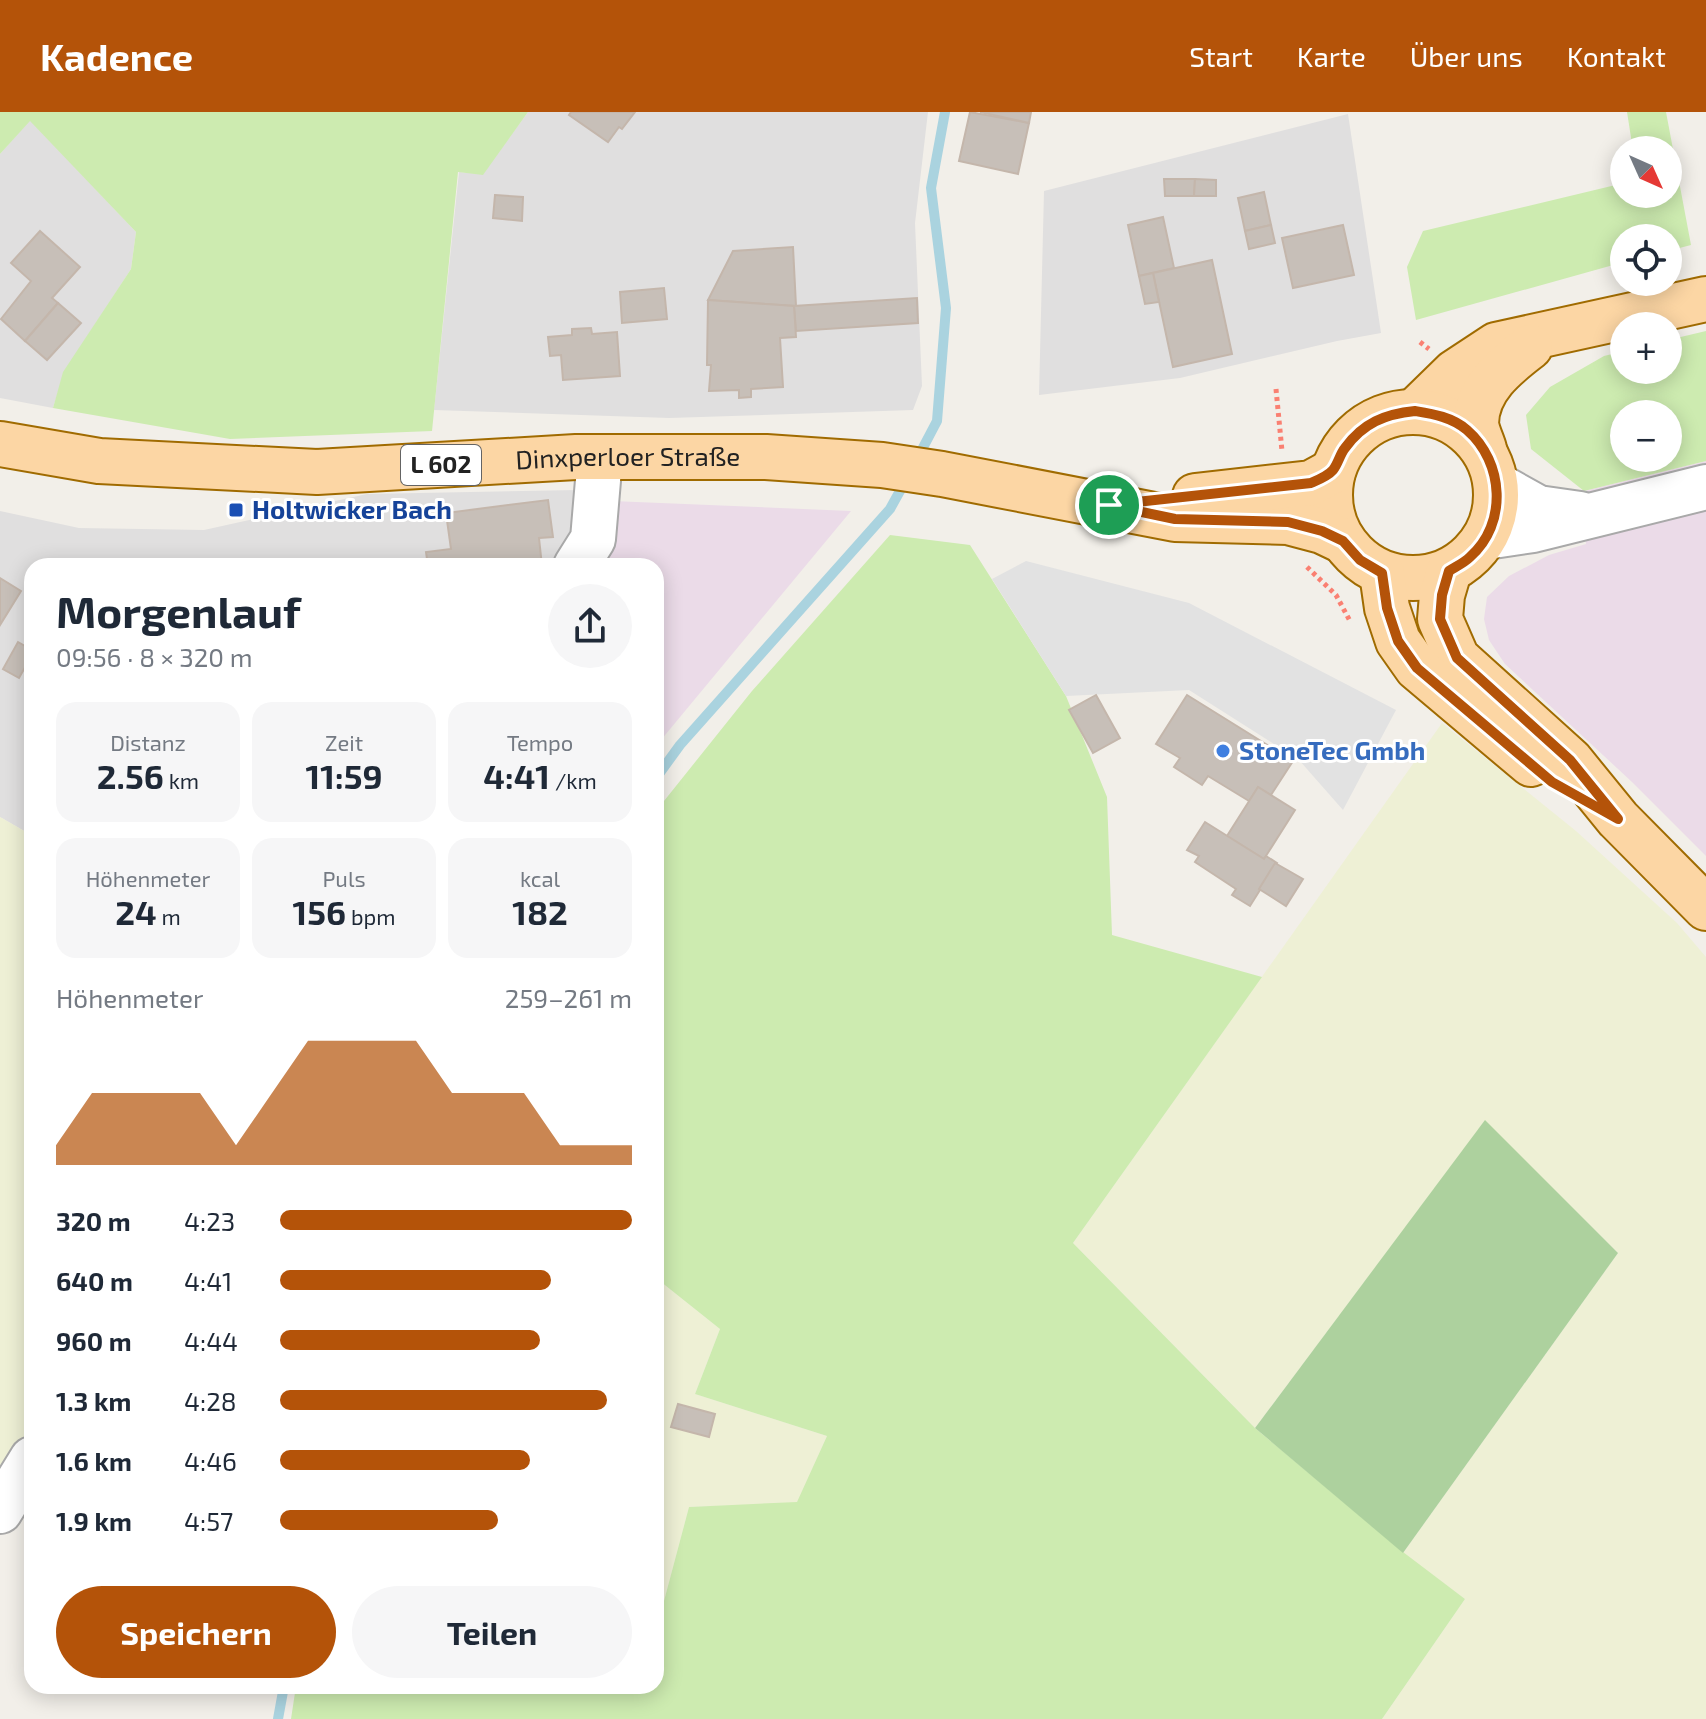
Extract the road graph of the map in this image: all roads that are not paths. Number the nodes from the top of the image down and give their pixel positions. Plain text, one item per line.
1 (1706, 299) edge
2 (1544, 336) junction
3 (1415, 411) junction
4 (0, 444) edge
5 (600, 457) junction
6 (1491, 467) junction
7 (1333, 471) junction
8 (1706, 487) edge
9 (1109, 505) junction
10 (1591, 515) junction
11 (1486, 537) junction
12 (1343, 541) junction
13 (581, 558) edge
14 (1449, 571) junction
15 (1382, 573) junction
16 (1618, 819) junction
17 (1706, 908) edge
18 (24, 1472) edge
19 (0, 1511) edge

1 - 2 main road
2 - 3 main road
2 - 6 main road
3 - 6 main road
3 - 7 main road
4 - 5 main road, Dinxperloer Straße / L 602
5 - 9 main road, Dinxperloer Straße / L 602
5 - 13 street
6 - 10 street
6 - 11 main road
7 - 9 main road, Dinxperloer Straße / L 602
7 - 12 main road
8 - 10 street
9 - 12 main road, Dinxperloer Straße
10 - 11 street
11 - 14 main road
12 - 15 main road
14 - 15 main road
14 - 16 main road
15 - 16 main road
16 - 17 main road
18 - 19 street

